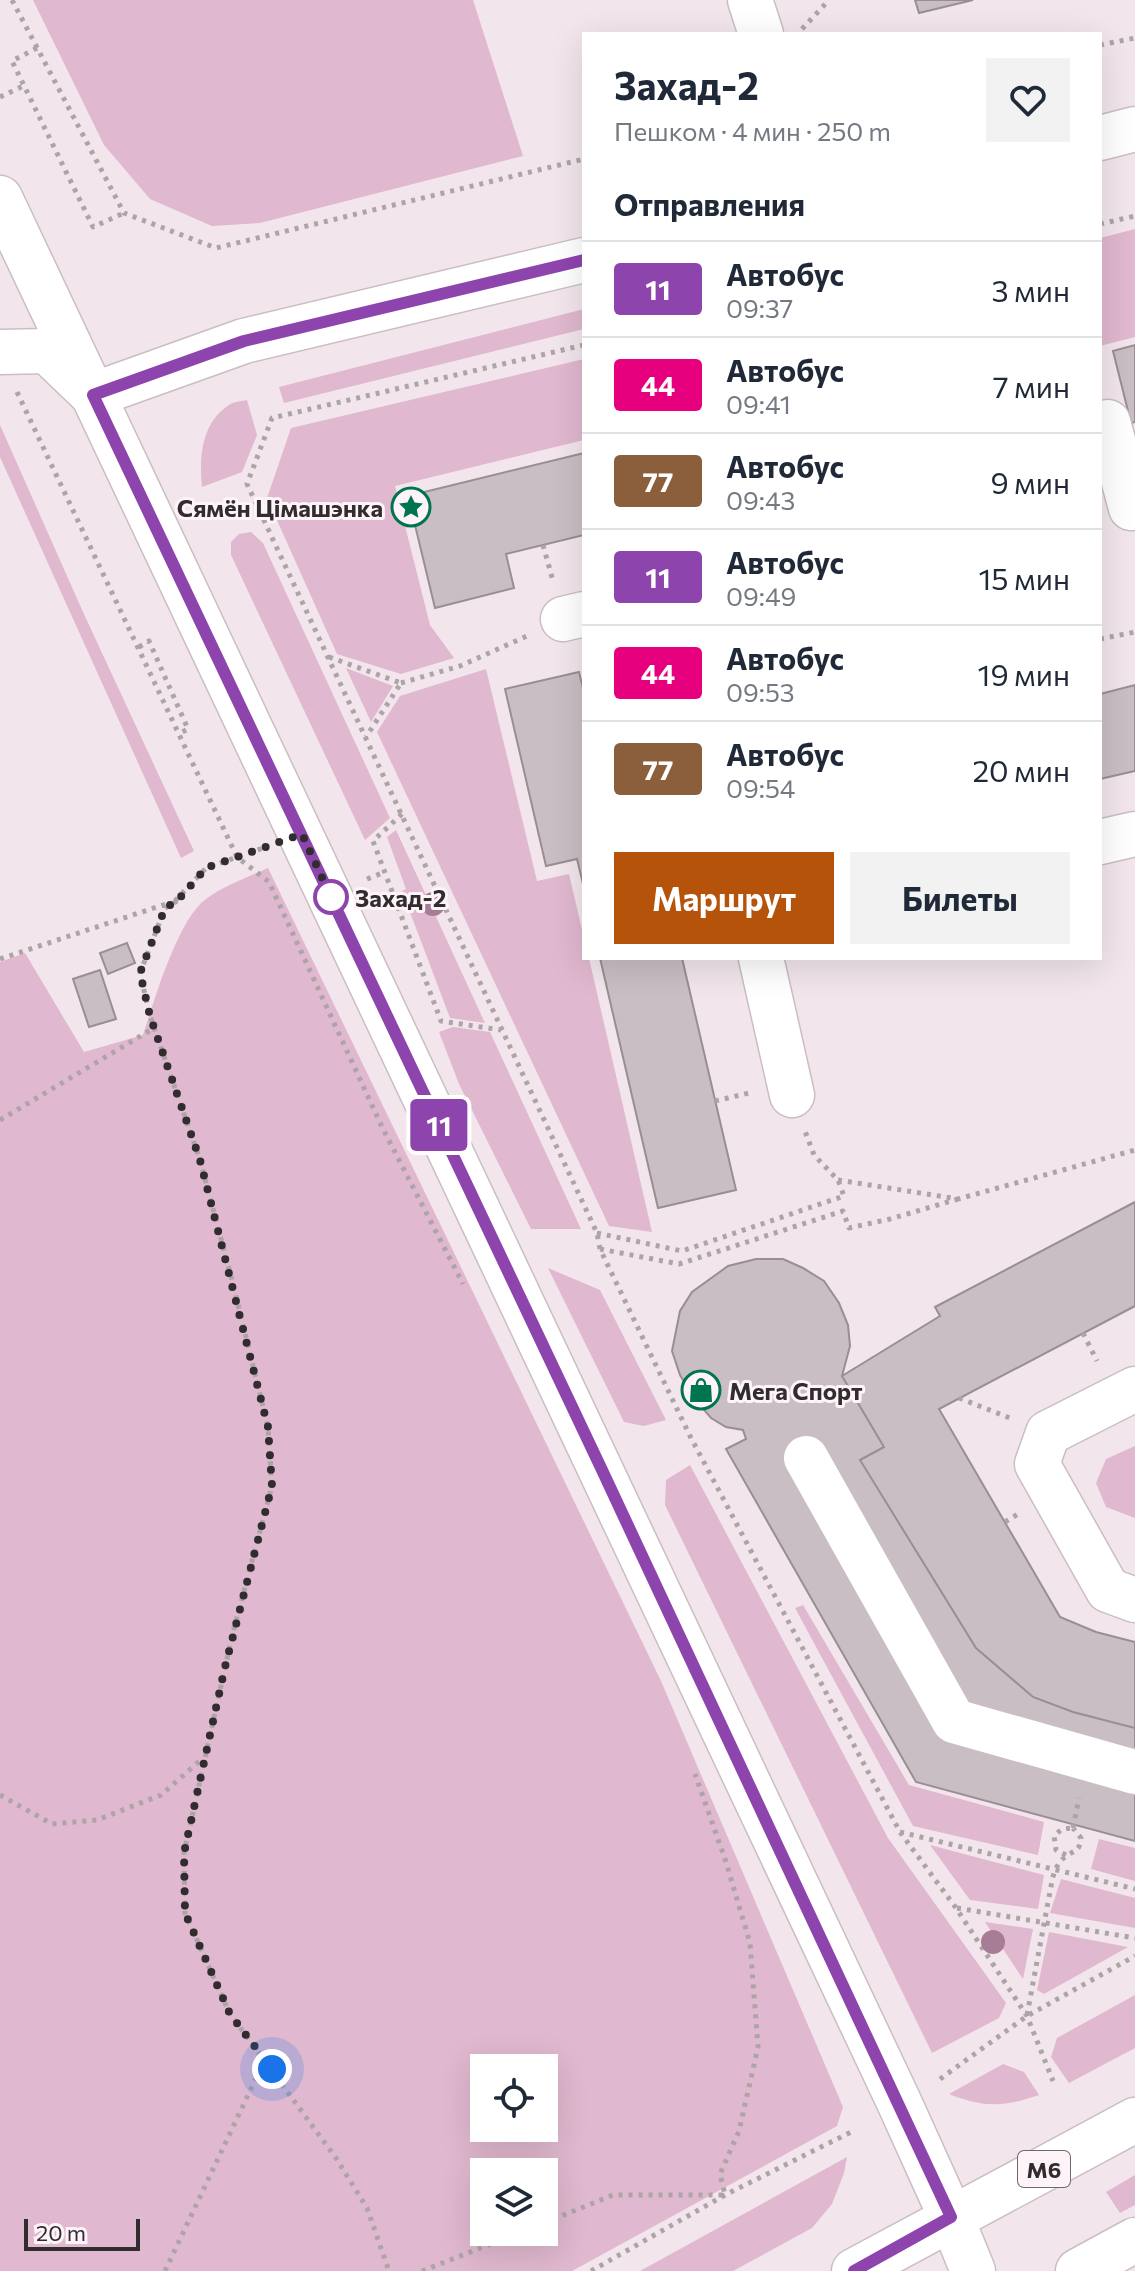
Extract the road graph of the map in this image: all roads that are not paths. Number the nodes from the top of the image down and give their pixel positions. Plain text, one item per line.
1 (750, 0) edge
2 (760, 32) edge
3 (1135, 129) edge
4 (1102, 137) edge
5 (0, 198) edge
6 (582, 260) edge
7 (7, 369) edge
8 (93, 395) junction
9 (1108, 422) dead end
10 (1135, 507) edge
11 (1135, 834) edge
12 (1102, 842) edge
13 (761, 960) edge
14 (792, 1095) road end
15 (1135, 1389) edge
16 (806, 1458) dead end
17 (1135, 1600) edge
18 (1135, 1772) edge
19 (1135, 2120) edge
20 (951, 2217) junction
21 (1135, 2240) edge
22 (854, 2271) edge
23 (973, 2271) edge
24 (1078, 2271) edge

1 - 2 main road
3 - 4 main road
5 - 8 main road
6 - 8 main road
7 - 8 main road
8 - 20 main road
9 - 10 main road
11 - 12 main road
13 - 14 main road
15 - 17 main road
16 - 18 main road
19 - 20 main road, М6
20 - 22 main road, М6
20 - 23 main road
21 - 24 main road

